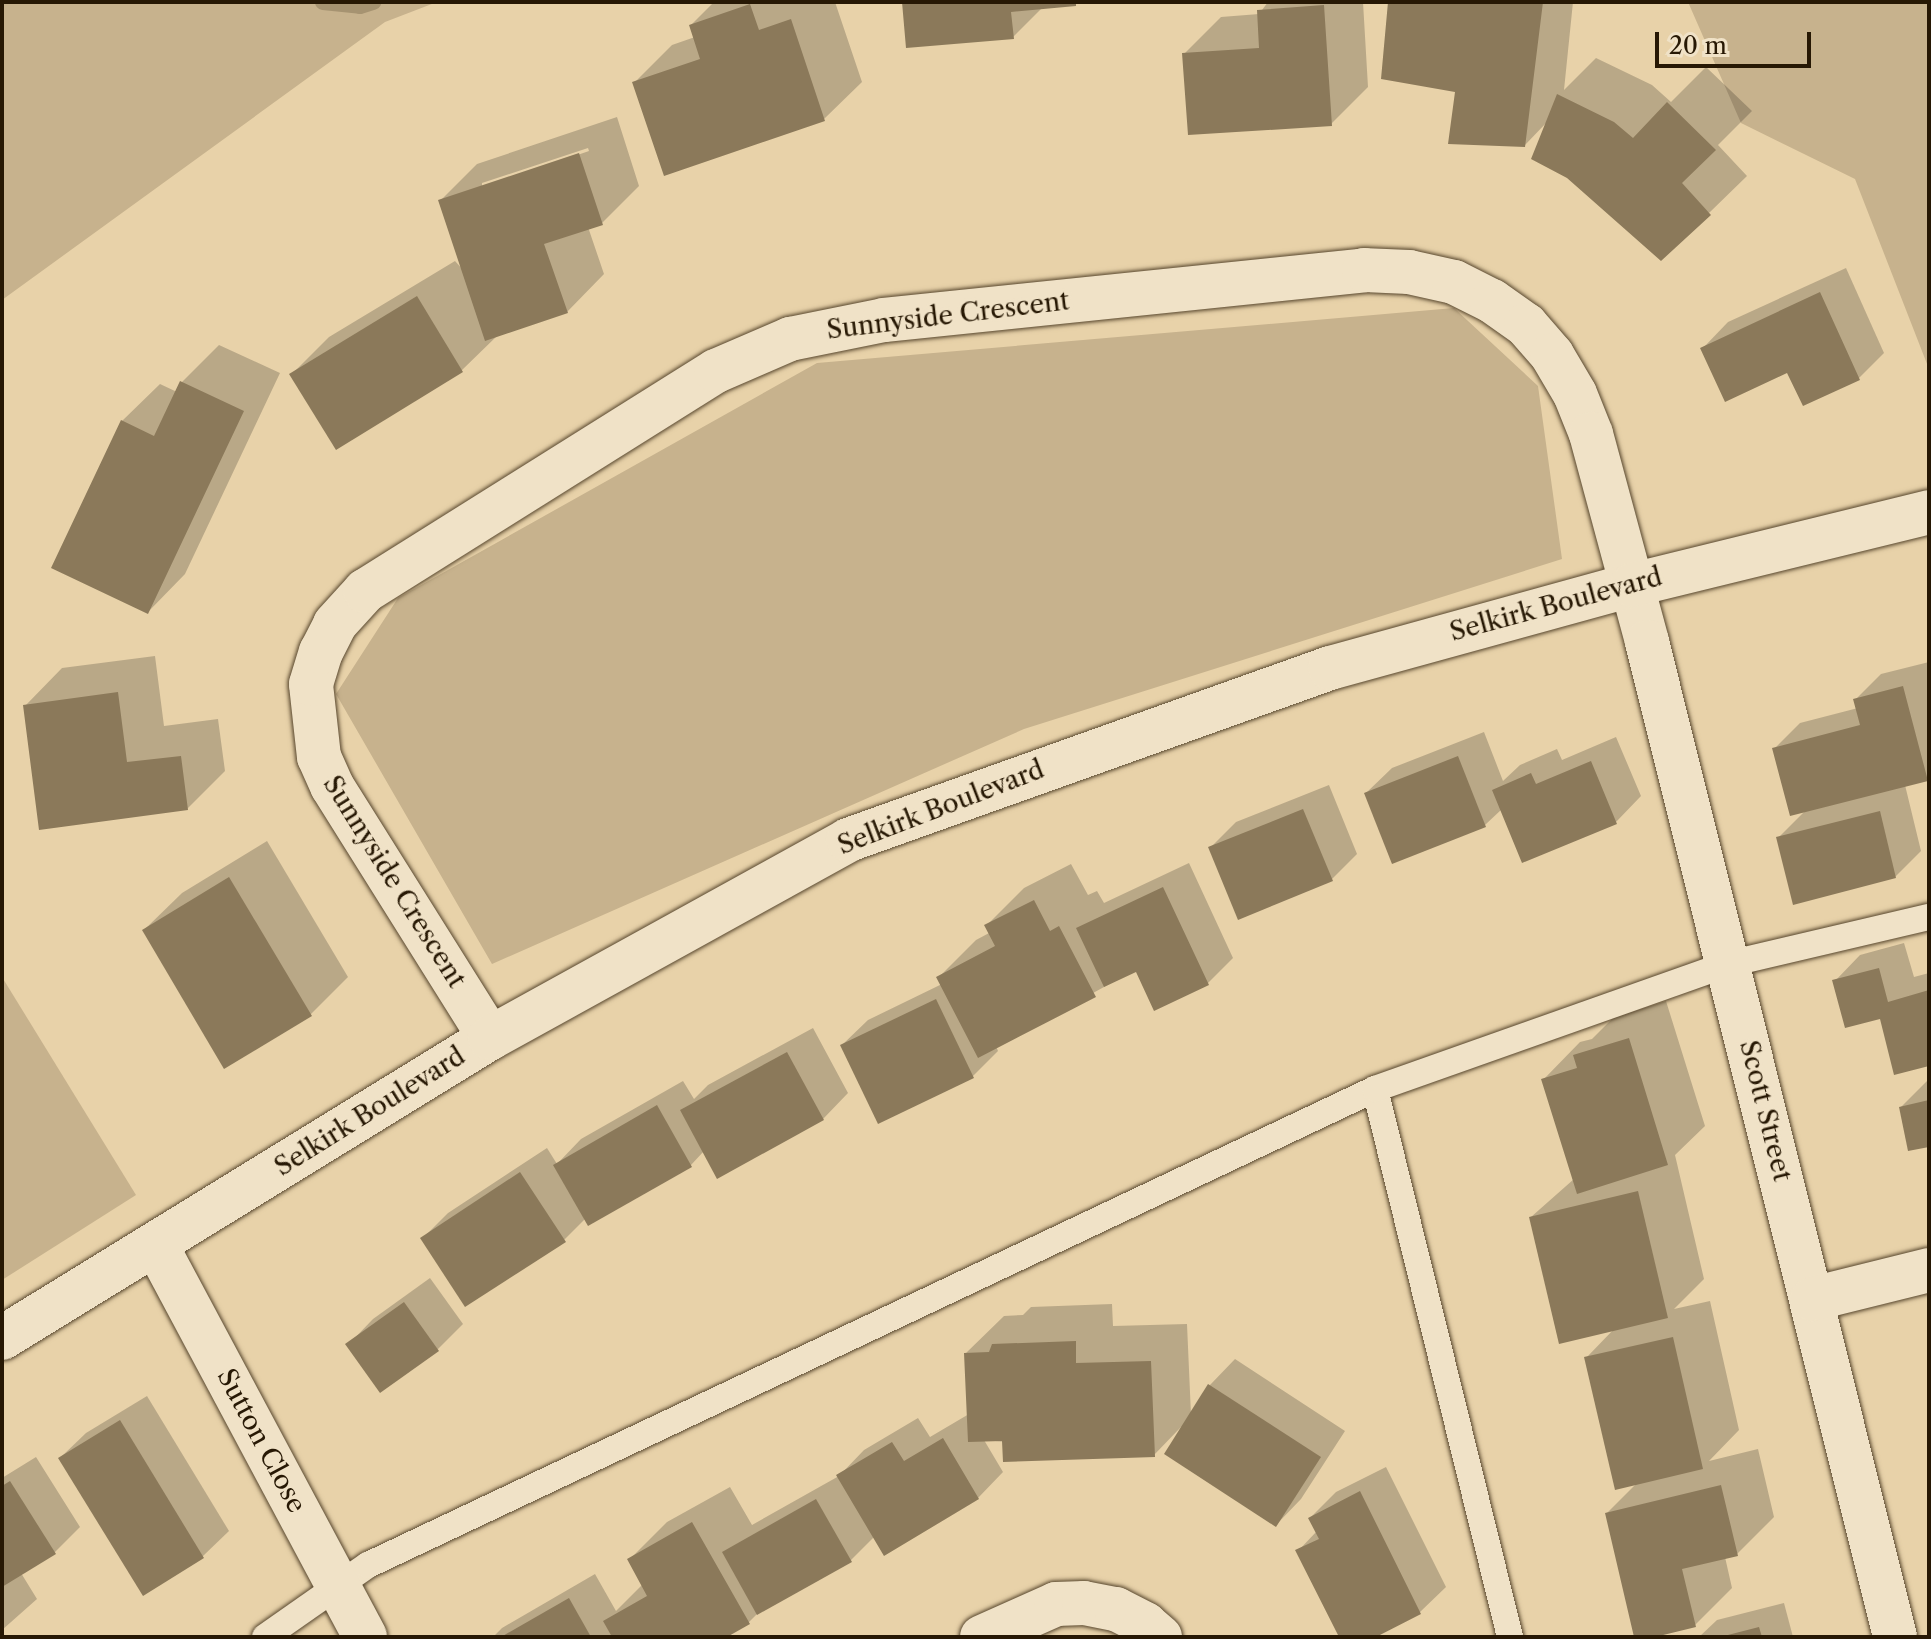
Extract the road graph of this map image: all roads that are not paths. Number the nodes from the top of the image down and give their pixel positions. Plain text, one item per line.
1 (1929, 512) edge
2 (1632, 585) junction
3 (1929, 917) edge
4 (1728, 964) junction
5 (490, 1038) junction
6 (1375, 1089) junction
7 (156, 1245) junction
8 (1929, 1270) edge
9 (1812, 1299) junction
10 (2, 1338) edge
11 (337, 1583) junction
12 (265, 1637) edge
13 (365, 1637) edge
14 (982, 1637) edge
15 (1160, 1637) edge
16 (1510, 1637) edge
17 (1895, 1637) edge

1 - 2 street, Selkirk Boulevard
2 - 4 street, Scott Street
2 - 5 street, Selkirk Boulevard
2 - 5 street, Sunnyside Crescent
3 - 4 lane
4 - 6 lane
4 - 9 street, Scott Street
5 - 7 street, Selkirk Boulevard
6 - 11 lane
6 - 16 lane
7 - 10 street, Selkirk Boulevard
7 - 11 street, Sutton Close
8 - 9 street
9 - 17 street, Scott Street
11 - 12 lane
11 - 13 street, Sutton Close
14 - 15 street

